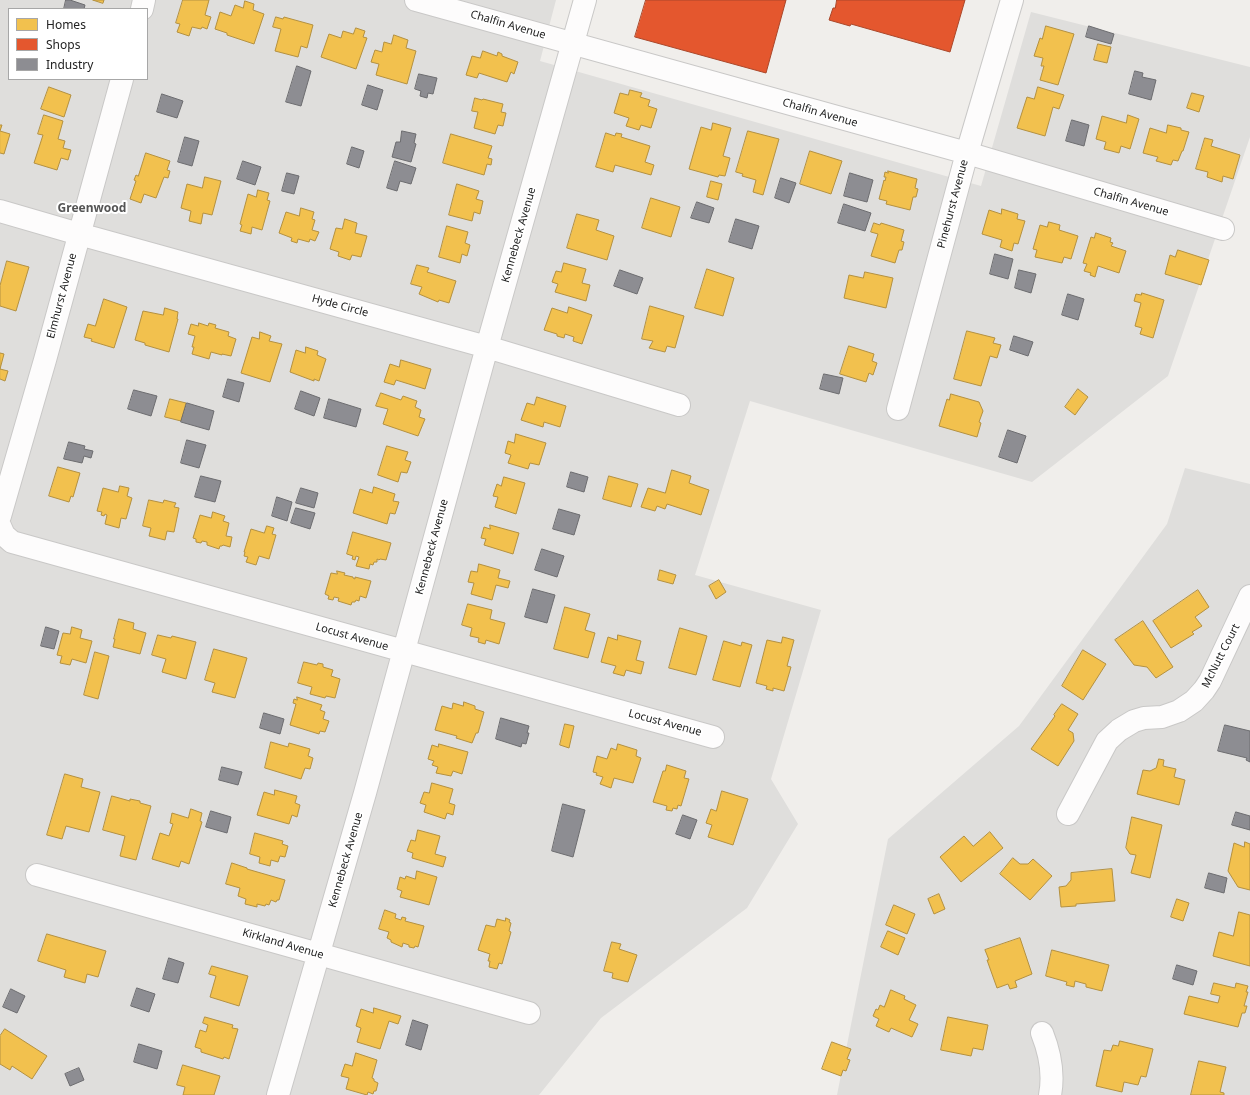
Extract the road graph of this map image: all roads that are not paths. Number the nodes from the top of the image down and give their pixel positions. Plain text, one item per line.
1 (416, 0) edge
2 (585, 0) edge
3 (1012, 0) edge
4 (573, 44) junction
5 (122, 80) edge
6 (967, 154) junction
7 (0, 212) edge
8 (1223, 229) dead end
9 (79, 234) junction
10 (487, 347) junction
11 (679, 405) dead end
12 (898, 409) dead end
13 (0, 518) edge
14 (1250, 596) edge
15 (403, 651) junction
16 (713, 737) dead end
17 (1068, 814) dead end
18 (37, 875) dead end
19 (320, 954) junction
20 (529, 1013) dead end
21 (1042, 1033) dead end
22 (278, 1095) edge
23 (1050, 1095) edge

1 - 4 street, Chalfin Avenue
2 - 4 street, Kennebeck Avenue
3 - 6 street, Pinehurst Avenue
4 - 6 street, Chalfin Avenue
4 - 10 street, Kennebeck Avenue
5 - 9 street, Elmhurst Avenue
6 - 8 street, Chalfin Avenue
6 - 12 street, Pinehurst Avenue
7 - 9 street, Hyde Circle
9 - 10 street, Hyde Circle
9 - 13 street, Elmhurst Avenue
10 - 11 street, Hyde Circle
10 - 15 street, Kennebeck Avenue
13 - 15 street, Locust Avenue
14 - 17 street, McNutt Court
15 - 16 street, Locust Avenue
15 - 19 street, Kennebeck Avenue
18 - 19 street, Kirkland Avenue
19 - 20 street, Kirkland Avenue
19 - 22 street, Kennebeck Avenue
21 - 23 street

